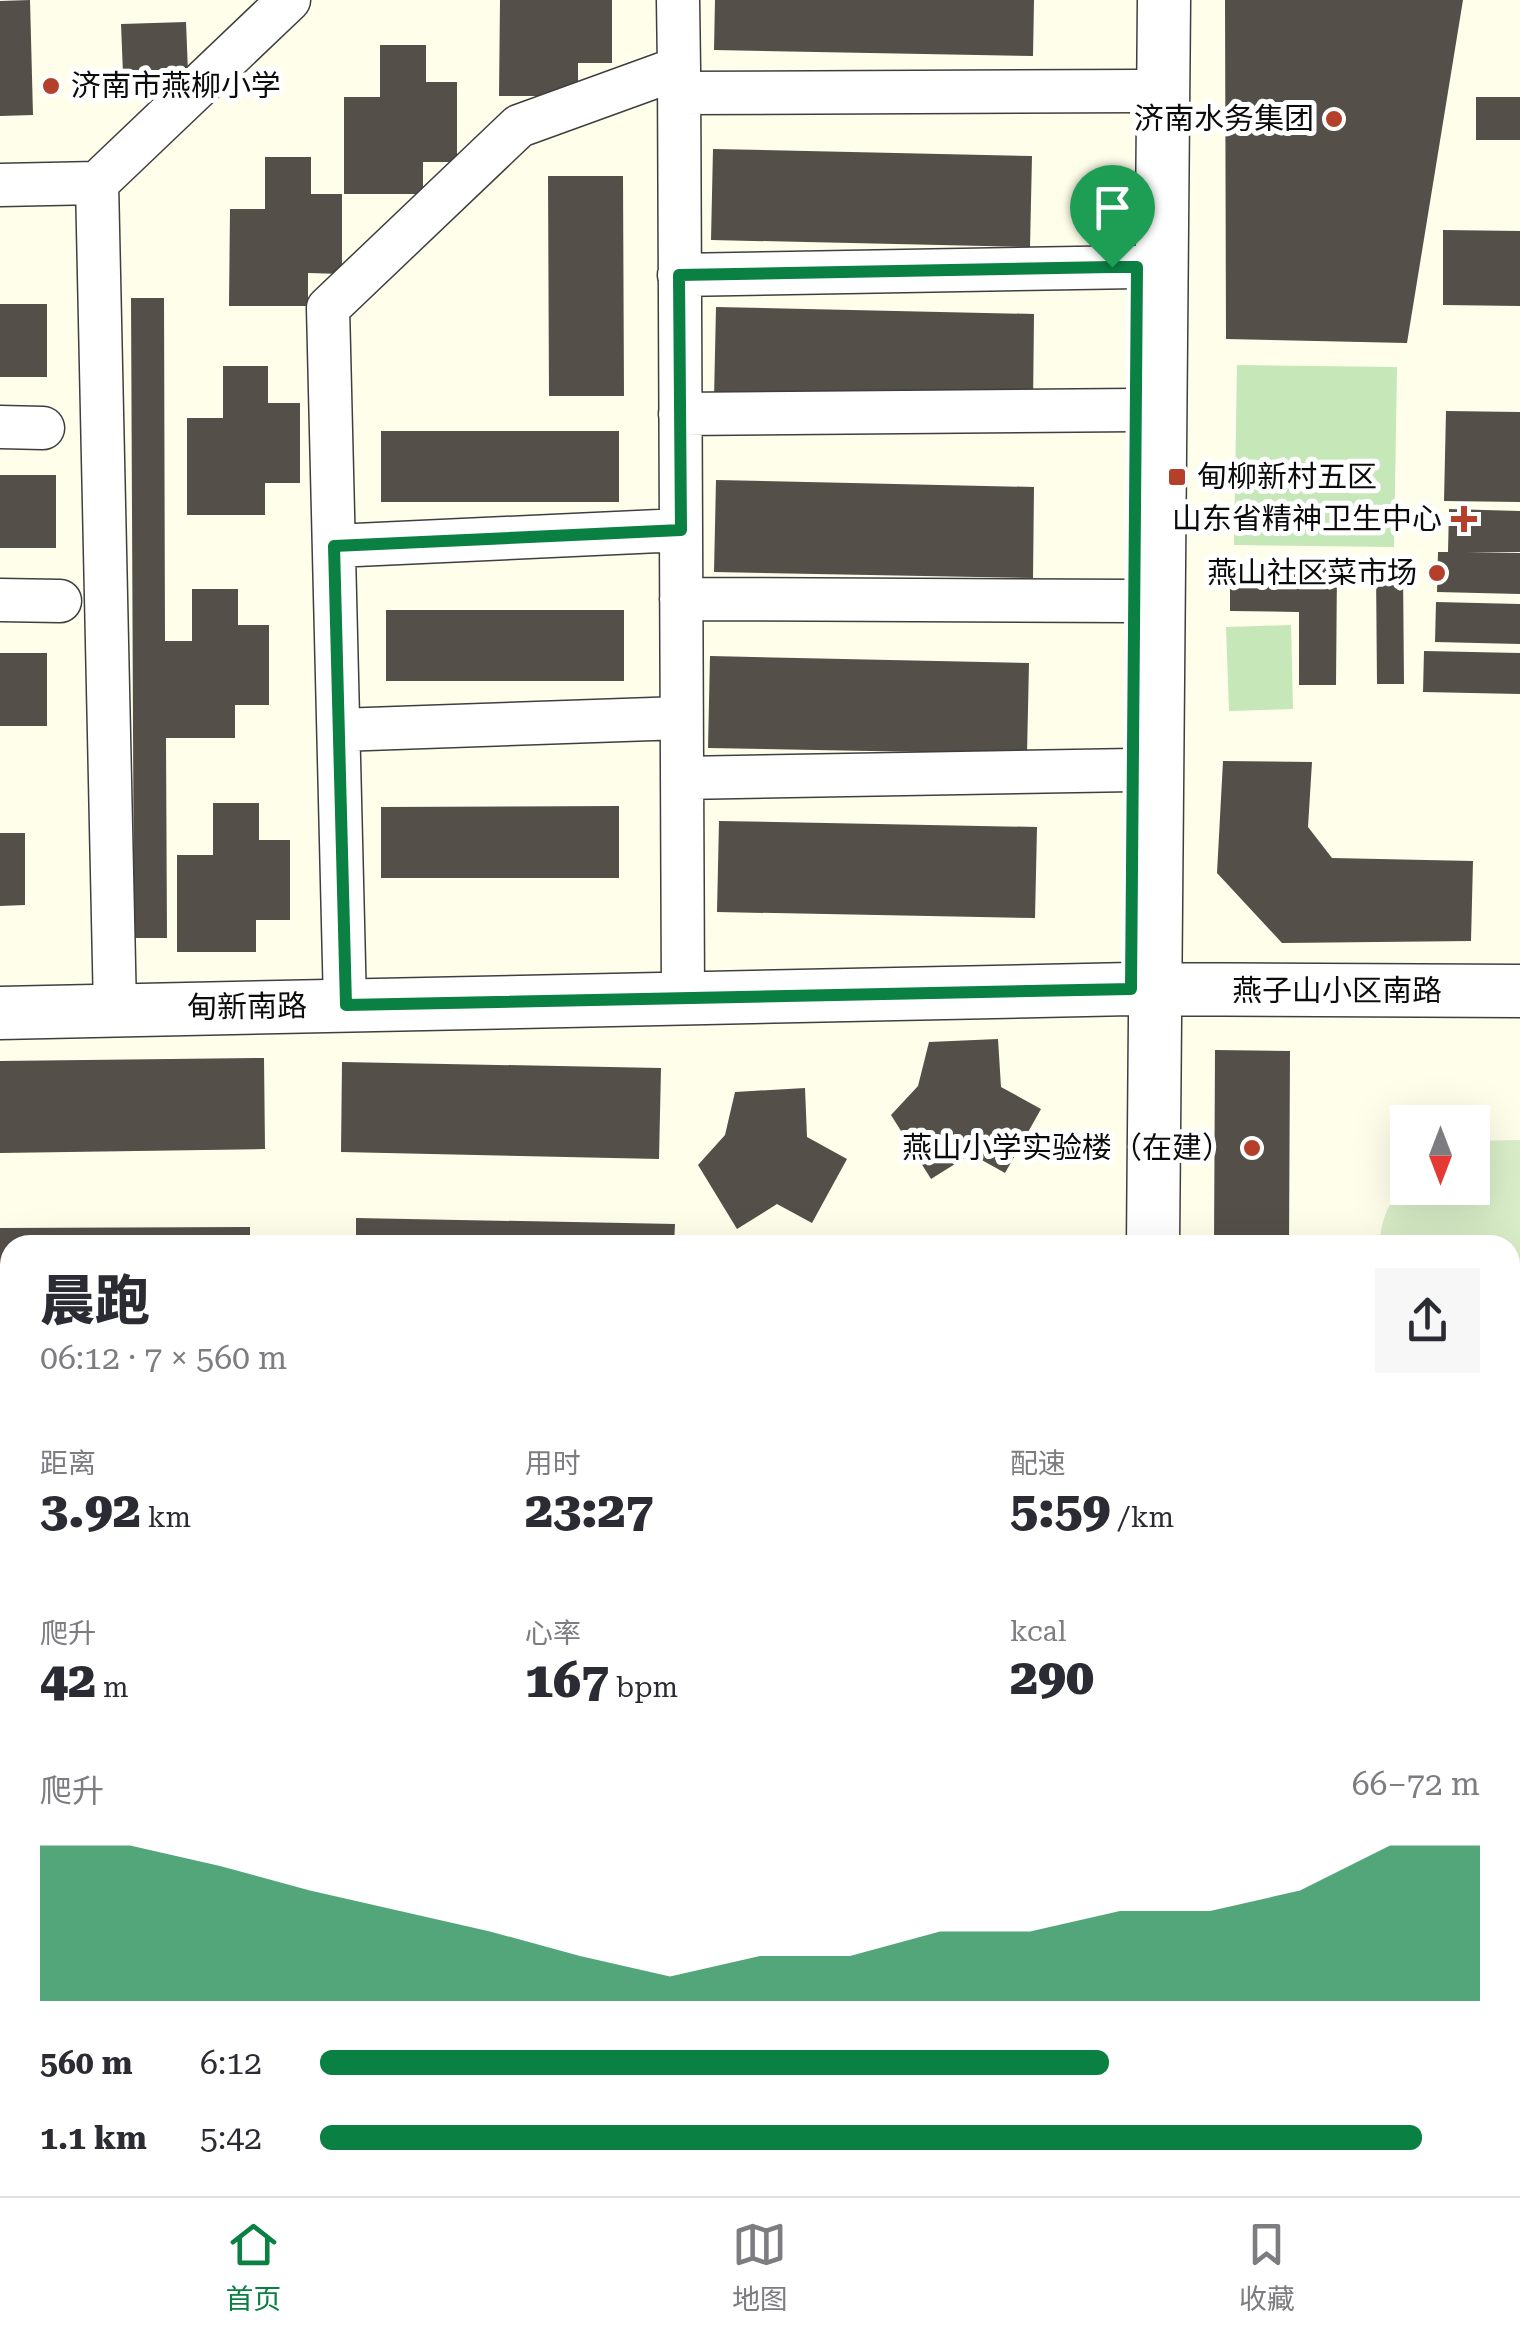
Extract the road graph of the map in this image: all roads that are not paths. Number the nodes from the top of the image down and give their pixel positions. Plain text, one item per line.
1 (290, 0) edge
2 (678, 0) edge
3 (1140, 0) edge
4 (1164, 0) edge
5 (679, 80) junction
6 (1139, 91) junction
7 (97, 183) junction
8 (0, 186) edge
9 (1137, 267) junction
10 (679, 275) junction
11 (1136, 410) junction
12 (680, 414) junction
13 (0, 427) edge
14 (43, 428) dead end
15 (681, 530) junction
16 (334, 546) junction
17 (0, 600) edge
18 (681, 600) junction
19 (60, 601) dead end
20 (1134, 601) junction
21 (681, 718) junction
22 (338, 730) junction
23 (1133, 770) junction
24 (682, 778) junction
25 (1142, 989) junction
26 (1520, 991) edge
27 (683, 999) junction
28 (346, 1005) junction
29 (115, 1010) junction
30 (0, 1013) edge
31 (1130, 1235) edge
32 (1153, 1235) edge

1 - 7 street
2 - 5 street
3 - 6 street
4 - 25 street
5 - 6 street
5 - 10 street
5 - 16 street
6 - 9 street
7 - 8 street
7 - 29 street
9 - 10 street
9 - 11 street
10 - 12 street
11 - 12 street
11 - 20 street
12 - 15 street
13 - 14 street
15 - 16 street
15 - 18 street
16 - 22 street
17 - 19 street
18 - 20 street
18 - 21 street
20 - 23 street
21 - 22 street
21 - 24 street
22 - 28 street
23 - 24 street
23 - 25 street
24 - 27 street
25 - 26 street, 燕子山小区南路
25 - 27 street, 甸新南路
25 - 31 street
25 - 32 street
27 - 28 street, 甸新南路
28 - 29 street, 甸新南路
29 - 30 street, 甸新南路

